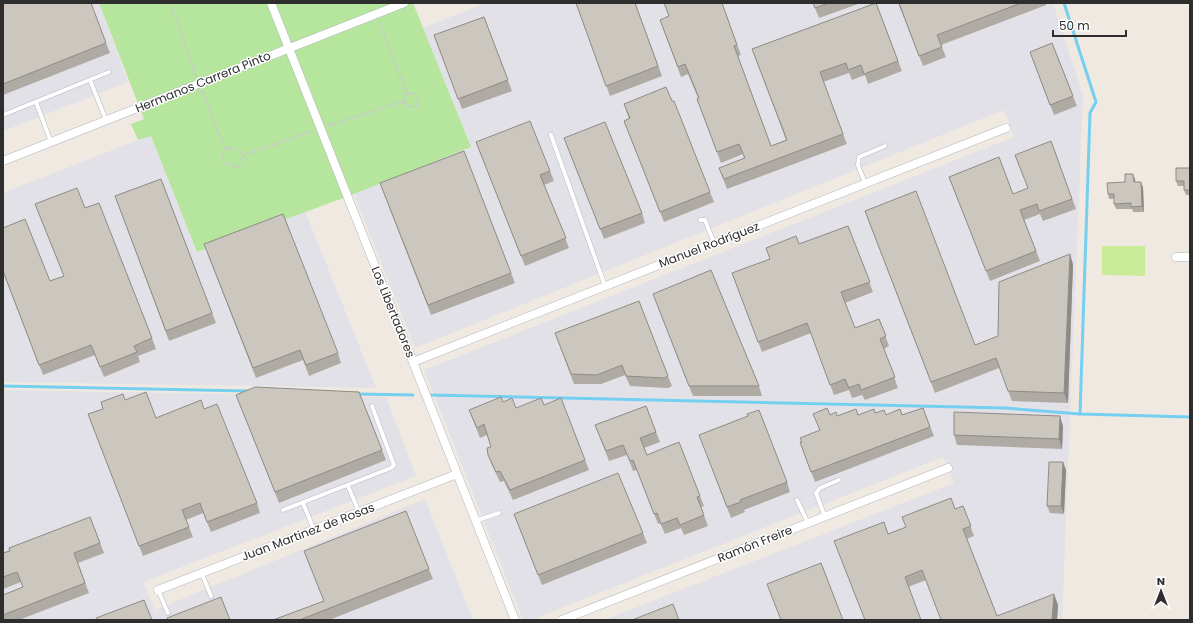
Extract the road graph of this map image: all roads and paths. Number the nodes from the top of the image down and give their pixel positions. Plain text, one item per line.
1 (170, 3) edge
2 (271, 3) edge
3 (404, 3) edge
4 (375, 14) junction
5 (289, 48) junction
6 (109, 72) dead end
7 (90, 80) junction
8 (199, 84) junction
9 (408, 94) junction
10 (404, 101) junction
11 (36, 102) junction
12 (3, 115) edge
13 (106, 121) junction
14 (1006, 128) dead end
15 (320, 129) junction
16 (551, 135) dead end
17 (51, 142) junction
18 (884, 146) dead end
19 (225, 149) junction
20 (244, 155) junction
21 (3, 161) edge
22 (866, 184) junction
23 (700, 220) dead end
24 (714, 243) junction
25 (1176, 257) dead end
26 (1190, 257) edge
27 (605, 286) junction
28 (412, 362) junction
29 (372, 406) dead end
30 (948, 468) dead end
31 (457, 474) junction
32 (839, 480) dead end
33 (348, 486) junction
34 (797, 500) dead end
35 (303, 503) junction
36 (283, 510) dead end
37 (358, 512) junction
38 (499, 513) dead end
39 (825, 517) junction
40 (475, 521) junction
41 (808, 523) junction
42 (314, 530) junction
43 (202, 574) junction
44 (158, 590) joint
45 (210, 596) dead end
46 (168, 613) dead end
47 (514, 620) edge
48 (562, 620) edge

1 - 8 path
2 - 5 street, Los Libertadores
3 - 4 street, Hermanos Carrera Pinto
4 - 5 street, Hermanos Carrera Pinto
4 - 9 path
5 - 8 street, Hermanos Carrera Pinto
5 - 15 street, Los Libertadores
6 - 7 lane
7 - 11 lane
7 - 13 lane
8 - 13 street, Hermanos Carrera Pinto
8 - 19 path
9 - 10 path
9 - 10 path
10 - 15 path
11 - 12 lane
11 - 17 lane
13 - 17 street, Hermanos Carrera Pinto
14 - 22 street, Manuel Rodríguez
15 - 20 path
15 - 28 street, Los Libertadores
16 - 27 lane
17 - 21 street, Hermanos Carrera Pinto
18 - 22 lane
19 - 20 path
19 - 20 path
22 - 24 street, Manuel Rodríguez
23 - 24 lane
24 - 27 street, Manuel Rodríguez
25 - 26 street
27 - 28 street, Manuel Rodríguez
28 - 31 street, Los Libertadores
29 - 33 lane
30 - 39 street, Ramón Freire
31 - 37 street, Juan Martinez de Rosas
31 - 40 street, Los Libertadores
32 - 39 lane
33 - 35 lane
33 - 37 lane
34 - 41 lane
35 - 36 lane
35 - 42 lane
37 - 42 street, Juan Martinez de Rosas
38 - 40 lane
39 - 41 street, Ramón Freire
40 - 47 street, Los Libertadores
41 - 48 street, Ramón Freire
42 - 43 street, Juan Martinez de Rosas
43 - 44 street, Juan Martinez de Rosas
43 - 45 lane
44 - 46 lane

